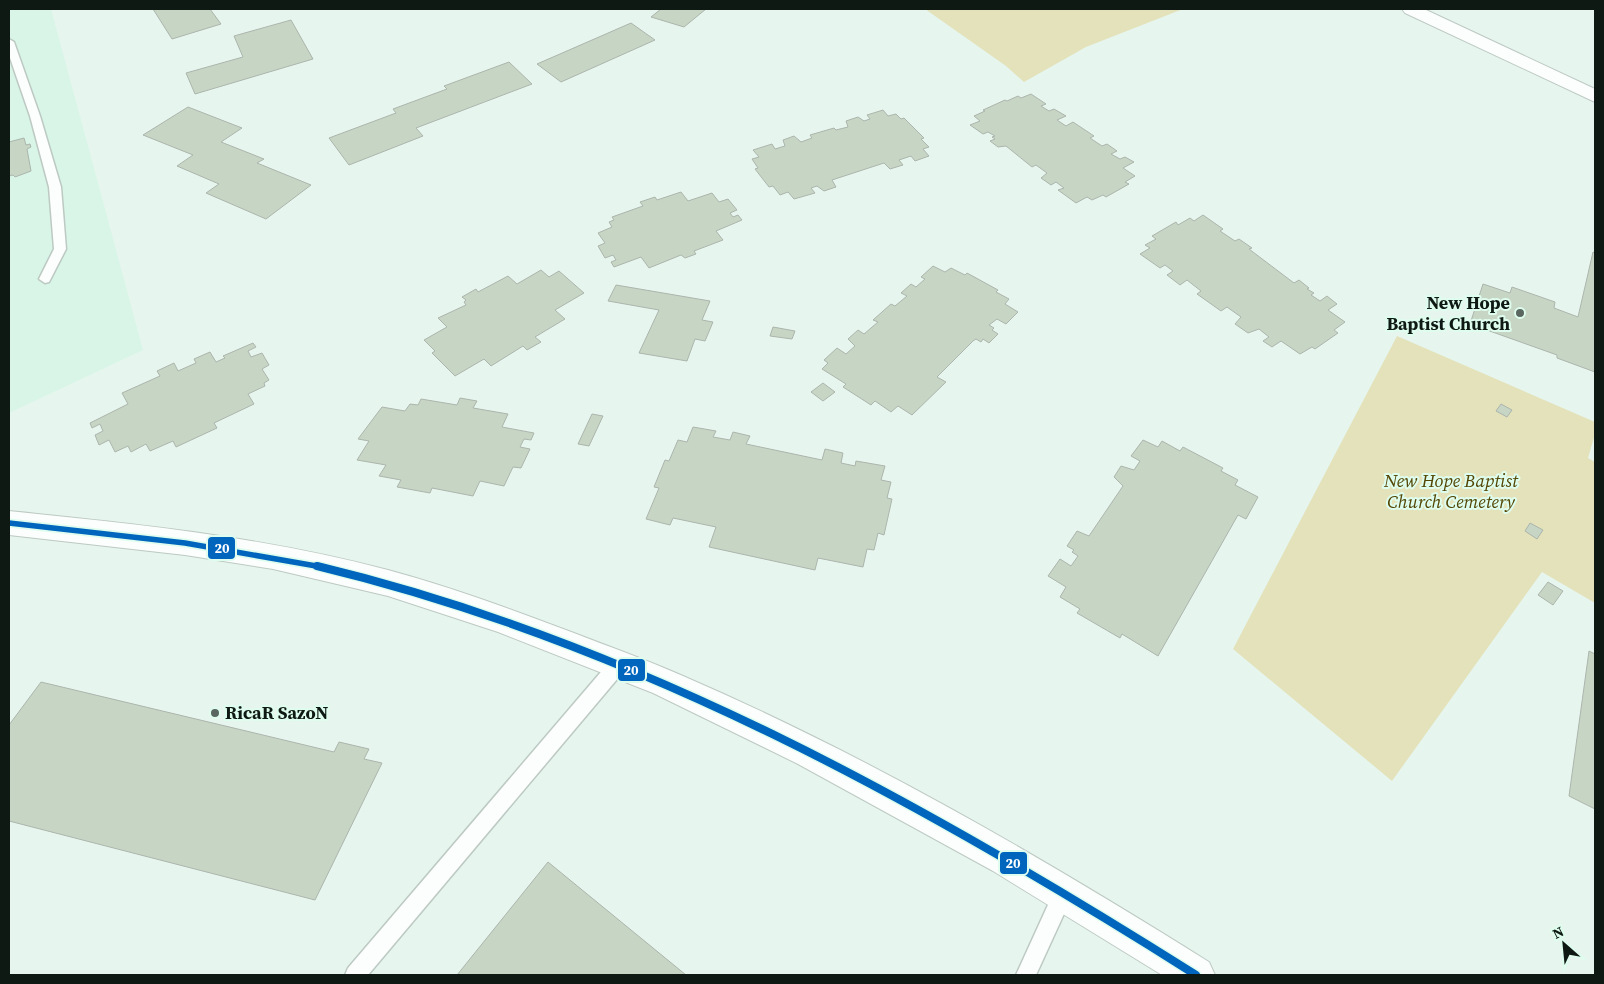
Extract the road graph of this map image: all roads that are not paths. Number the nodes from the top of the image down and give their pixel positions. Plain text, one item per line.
1 (1411, 9) edge
2 (9, 42) edge
3 (1595, 96) edge
4 (45, 279) dead end
5 (9, 523) edge
6 (618, 665) junction
7 (1064, 892) junction
8 (355, 975) edge
9 (1026, 975) edge
10 (1196, 975) edge

1 - 3 street
2 - 4 lane
5 - 6 street
6 - 7 street
6 - 8 lane
7 - 9 lane
7 - 10 street

